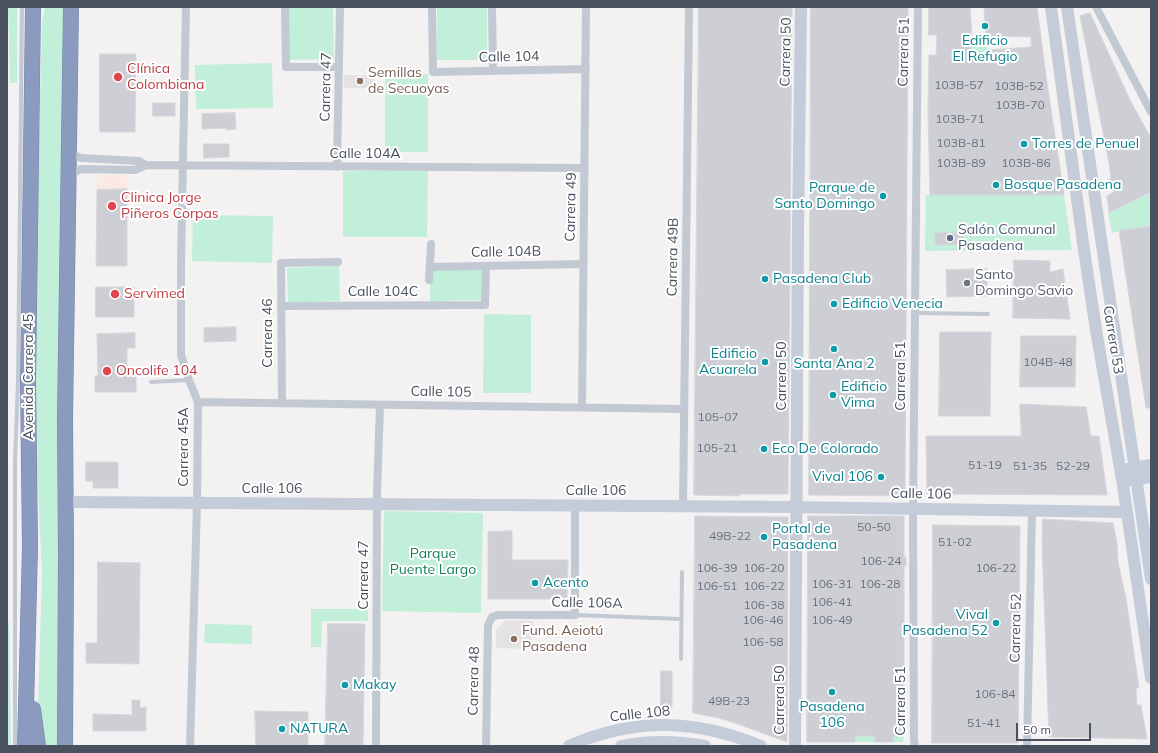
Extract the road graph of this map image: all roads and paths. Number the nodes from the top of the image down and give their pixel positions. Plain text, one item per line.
1 (22, 7) edge
2 (33, 7) edge
3 (39, 7) edge
4 (71, 7) edge
5 (186, 7) edge
6 (285, 7) edge
7 (340, 7) edge
8 (432, 7) edge
9 (492, 7) edge
10 (586, 7) edge
11 (689, 7) edge
12 (801, 7) edge
13 (918, 7) edge
14 (1053, 7) edge
15 (1067, 7) edge
16 (1096, 7) edge
17 (33, 31) junction
18 (340, 67) junction
19 (586, 69) junction
20 (492, 71) junction
21 (1151, 112) edge
22 (68, 150) junction
23 (146, 165) junction
24 (183, 165) junction
25 (338, 167) junction
26 (584, 168) junction
27 (68, 176) junction
28 (431, 244) dead end
29 (338, 262) dead end
30 (584, 264) junction
31 (486, 266) junction
32 (430, 267) junction
33 (429, 280) dead end
34 (281, 306) junction
35 (915, 313) junction
36 (988, 314) dead end
37 (189, 380) junction
38 (152, 382) dead end
39 (198, 402) junction
40 (282, 403) junction
41 (380, 404) junction
42 (582, 407) junction
43 (684, 409) junction
44 (1151, 465) edge
45 (1136, 473) junction
46 (1121, 475) junction
47 (1151, 477) edge
48 (66, 502) junction
49 (197, 503) junction
50 (377, 504) junction
51 (575, 506) junction
52 (683, 507) junction
53 (797, 508) junction
54 (913, 509) junction
55 (1032, 511) junction
56 (1127, 512) junction
57 (682, 572) dead end
58 (1151, 580) edge
59 (575, 615) junction
60 (492, 617) joint
61 (681, 619) junction
62 (681, 659) dead end
63 (27, 667) junction
64 (1151, 678) edge
65 (15, 746) edge
66 (25, 746) edge
67 (38, 746) edge
68 (65, 746) edge
69 (190, 746) edge
70 (376, 746) edge
71 (486, 746) edge
72 (569, 746) edge
73 (621, 746) edge
74 (705, 746) edge
75 (761, 746) edge
76 (795, 746) edge
77 (915, 746) edge
78 (1027, 746) edge

1 - 65 lane
2 - 17 highway, Avenida Carrera 45
3 - 17 highway
4 - 22 highway
5 - 24 street, Carrera 45A
6 - 18 street
7 - 18 street, Carrera 47
8 - 20 street, Calle 104
9 - 20 street
10 - 19 street, Carrera 49
11 - 43 street, Carrera 49B
12 - 53 street, Carrera 50
13 - 35 street, Carrera 51
14 - 46 street, Carrera 53
15 - 45 street, Carrera 53
16 - 21 street
17 - 63 highway, Avenida Carrera 45
18 - 25 street, Carrera 47
19 - 20 street, Calle 104
19 - 26 street, Carrera 49
22 - 23 street, Calle 104A
22 - 27 highway
23 - 24 street, Calle 104A
23 - 27 street, Calle 104A
24 - 25 street, Calle 104A
24 - 37 street, Carrera 45A
25 - 26 street, Calle 104A
26 - 30 street, Carrera 49
27 - 48 highway
28 - 32 street
29 - 34 street, Carrera 46
30 - 31 street, Calle 104B
30 - 42 street, Carrera 49
31 - 32 street, Calle 104B
31 - 34 street, Calle 104C
32 - 33 street
34 - 40 street, Carrera 46
35 - 36 lane
35 - 54 street, Carrera 51
37 - 38 lane
37 - 39 street, Carrera 45A
39 - 40 street, Calle 105
39 - 49 street, Carrera 45A
40 - 41 street, Calle 105
41 - 42 street, Calle 105
41 - 50 street, Carrera 47
42 - 43 street, Calle 105
43 - 52 street, Carrera 49B
44 - 45 street
45 - 46 street
45 - 47 street
45 - 58 street, Carrera 53
46 - 56 street, Carrera 53
48 - 49 street, Calle 106
48 - 68 highway
49 - 50 street, Calle 106
49 - 69 street, Carrera 45A
50 - 51 street, Calle 106
50 - 70 street, Carrera 47
51 - 52 street, Calle 106
51 - 59 street
52 - 53 street, Calle 106
53 - 54 street, Calle 106
53 - 76 street, Carrera 50
54 - 55 street, Calle 106
54 - 77 street, Carrera 51
55 - 56 street, Calle 106
55 - 78 street, Carrera 52
56 - 64 street, Carrera 53
57 - 61 lane
59 - 60 street, Calle 106A
59 - 61 lane, Calle 106A
60 - 71 street, Carrera 48
61 - 62 lane
63 - 66 highway, Avenida Carrera 45
63 - 67 highway
72 - 75 street, Calle 108
73 - 74 street, Calle 108

